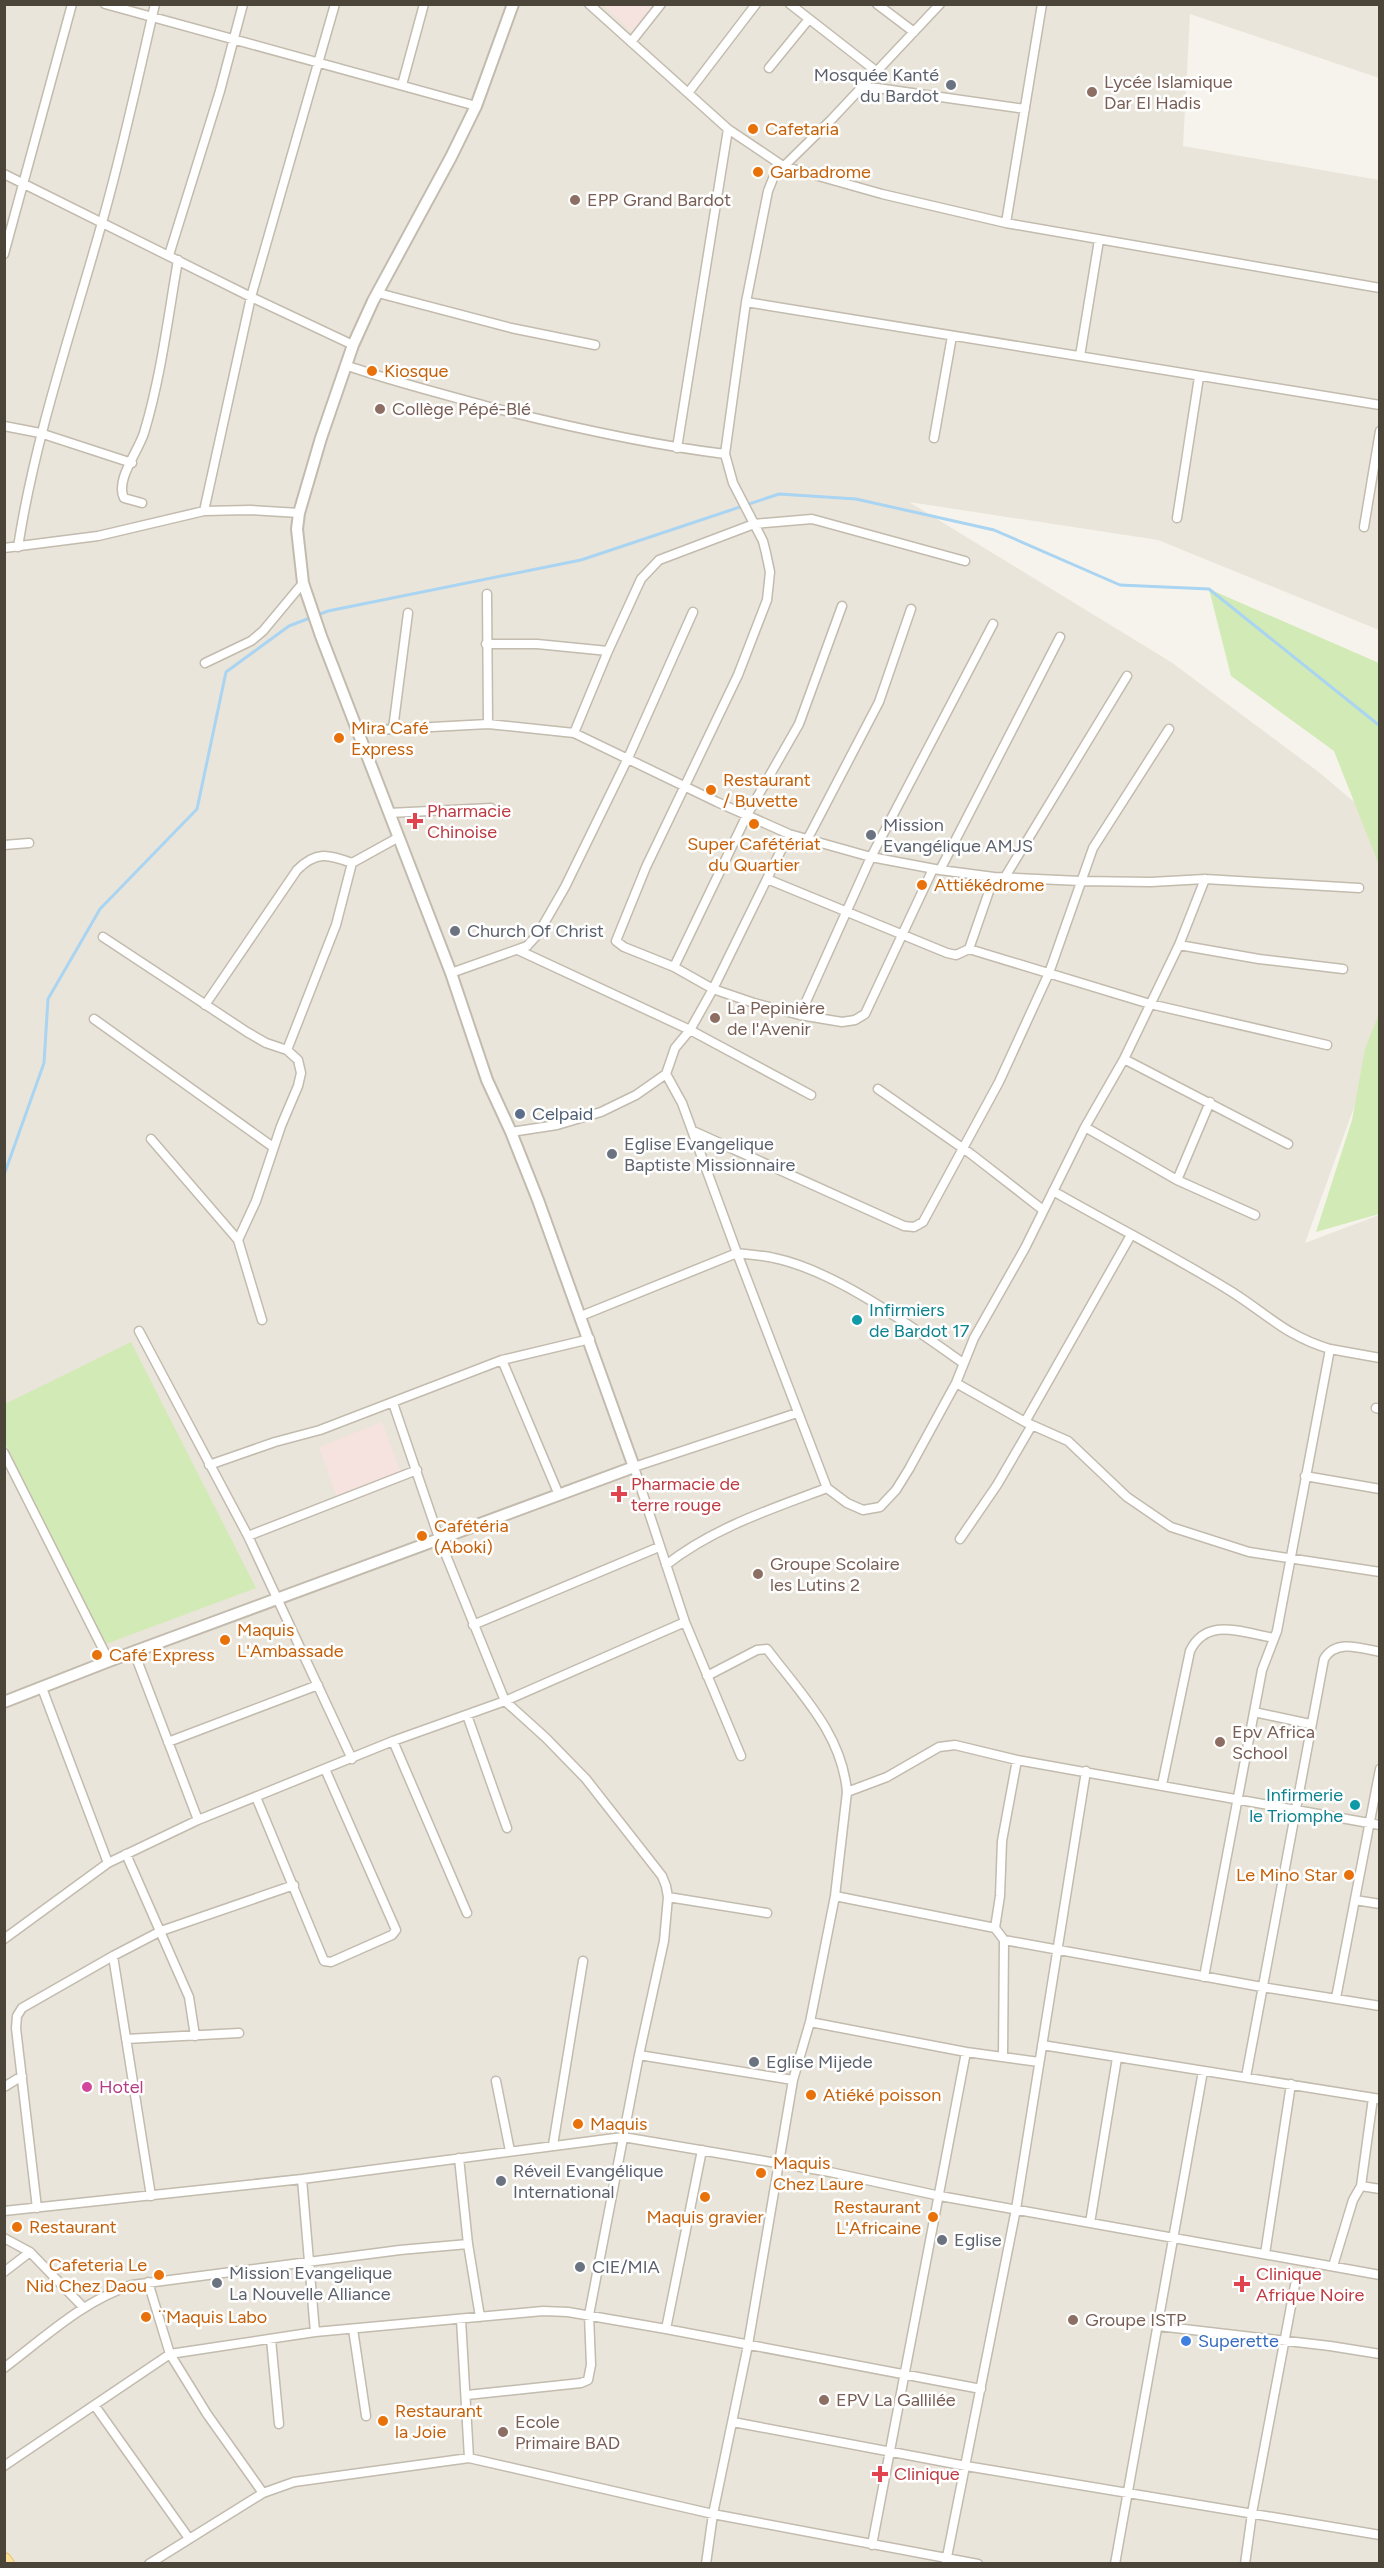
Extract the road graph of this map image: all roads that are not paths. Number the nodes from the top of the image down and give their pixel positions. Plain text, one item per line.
1 (72, 4) edge
2 (105, 4) edge
3 (155, 4) edge
4 (243, 4) edge
5 (335, 4) edge
6 (424, 4) edge
7 (513, 4) edge
8 (589, 4) edge
9 (661, 4) edge
10 (756, 4) edge
11 (790, 4) edge
12 (877, 4) edge
13 (940, 4) edge
14 (1042, 4) edge
15 (152, 17) junction
16 (809, 19) junction
17 (914, 32) junction
18 (234, 39) junction
19 (631, 42) junction
20 (321, 62) junction
21 (769, 68) dead end
22 (876, 71) junction
23 (402, 85) junction
24 (863, 86) junction
25 (688, 93) junction
26 (476, 106) junction
27 (1025, 109) junction
28 (728, 129) junction
29 (783, 166) junction
30 (4, 174) edge
31 (23, 184) junction
32 (102, 223) junction
33 (1006, 223) junction
34 (1099, 240) junction
35 (4, 254) edge
36 (169, 255) junction
37 (178, 260) junction
38 (1380, 288) edge
39 (378, 293) junction
40 (251, 297) junction
41 (746, 302) junction
42 (952, 336) junction
43 (353, 345) junction
44 (595, 345) dead end
45 (1080, 356) junction
46 (345, 365) junction
47 (1199, 377) junction
48 (1380, 405) edge
49 (4, 426) edge
50 (1380, 431) edge
51 (40, 433) junction
52 (934, 438) dead end
53 (677, 448) junction
54 (724, 454) junction
55 (132, 463) junction
56 (142, 503) dead end
57 (204, 511) junction
58 (299, 513) junction
59 (1177, 518) dead end
60 (754, 524) junction
61 (1364, 527) dead end
62 (4, 548) edge
63 (18, 548) junction
64 (964, 561) dead end
65 (303, 583) junction
66 (487, 594) dead end
67 (842, 606) dead end
68 (911, 609) dead end
69 (693, 612) dead end
70 (408, 613) dead end
71 (993, 624) dead end
72 (1060, 637) dead end
73 (486, 644) junction
74 (608, 651) junction
75 (205, 663) dead end
76 (1127, 676) dead end
77 (488, 724) junction
78 (393, 729) junction
79 (1168, 729) dead end
80 (357, 731) junction
81 (574, 733) junction
82 (628, 758) junction
83 (684, 786) junction
84 (491, 808) dead end
85 (389, 813) junction
86 (747, 815) junction
87 (789, 834) junction
88 (399, 837) junction
89 (807, 840) junction
90 (29, 843) dead end
91 (4, 845) edge
92 (871, 857) junction
93 (352, 863) junction
94 (937, 870) junction
95 (994, 877) junction
96 (1005, 877) junction
97 (767, 879) junction
98 (1205, 879) junction
99 (1080, 881) junction
100 (1359, 888) dead end
101 (847, 910) junction
102 (903, 935) junction
103 (104, 937) dead end
104 (1179, 945) junction
105 (969, 949) junction
106 (518, 950) junction
107 (674, 967) junction
108 (1343, 969) dead end
109 (451, 973) junction
110 (1049, 973) junction
111 (713, 989) junction
112 (1150, 1004) junction
113 (205, 1005) junction
114 (800, 1015) junction
115 (94, 1019) dead end
116 (690, 1030) junction
117 (1327, 1045) dead end
118 (287, 1050) junction
119 (1124, 1059) junction
120 (666, 1074) junction
121 (878, 1089) dead end
122 (811, 1095) dead end
123 (1210, 1102) junction
124 (1085, 1127) junction
125 (693, 1131) junction
126 (511, 1132) junction
127 (151, 1139) dead end
128 (1288, 1144) dead end
129 (273, 1147) junction
130 (962, 1148) junction
131 (1177, 1180) junction
132 (1053, 1191) junction
133 (1043, 1210) junction
134 (1255, 1215) dead end
135 (1131, 1235) junction
136 (238, 1240) junction
137 (737, 1253) junction
138 (580, 1316) junction
139 (262, 1320) dead end
140 (139, 1331) dead end
141 (590, 1340) junction
142 (1330, 1349) junction
143 (1380, 1358) edge
144 (502, 1360) junction
145 (963, 1362) junction
146 (956, 1383) junction
147 (393, 1403) junction
148 (797, 1413) junction
149 (1029, 1424) junction
150 (4, 1453) edge
151 (209, 1465) junction
152 (634, 1467) junction
153 (417, 1470) junction
154 (1305, 1476) junction
155 (827, 1488) junction
156 (1380, 1489) edge
157 (559, 1495) junction
158 (248, 1536) junction
159 (439, 1538) junction
160 (960, 1539) dead end
161 (659, 1547) junction
162 (1290, 1558) junction
163 (666, 1565) junction
164 (1380, 1572) edge
165 (279, 1600) junction
166 (685, 1622) junction
167 (473, 1625) junction
168 (1274, 1638) junction
169 (134, 1652) junction
170 (1380, 1652) edge
171 (109, 1661) junction
172 (707, 1676) junction
173 (318, 1685) junction
174 (42, 1688) junction
175 (505, 1701) junction
176 (4, 1702) edge
177 (1254, 1712) junction
178 (467, 1714) junction
179 (1310, 1724) junction
180 (393, 1741) junction
181 (168, 1742) junction
182 (741, 1756) dead end
183 (352, 1759) junction
184 (1017, 1760) junction
185 (325, 1769) junction
186 (1380, 1770) edge
187 (1086, 1771) junction
188 (1162, 1785) junction
189 (847, 1792) junction
190 (256, 1797) junction
191 (1237, 1798) junction
192 (1297, 1809) junction
193 (198, 1820) junction
194 (1370, 1823) junction
195 (1380, 1825) edge
196 (507, 1828) dead end
197 (126, 1854) junction
198 (108, 1863) junction
199 (294, 1885) junction
200 (834, 1896) junction
201 (668, 1897) junction
202 (1355, 1900) junction
203 (1380, 1904) edge
204 (467, 1913) dead end
205 (767, 1914) dead end
206 (995, 1928) junction
207 (161, 1931) junction
208 (4, 1939) edge
209 (1004, 1940) junction
210 (1059, 1950) junction
211 (113, 1956) junction
212 (583, 1961) dead end
213 (1204, 1977) junction
214 (1262, 1987) junction
215 (1336, 1998) junction
216 (1380, 2006) edge
217 (810, 2022) junction
218 (239, 2033) dead end
219 (195, 2037) junction
220 (126, 2039) junction
221 (1042, 2045) junction
222 (966, 2052) junction
223 (639, 2055) junction
224 (1003, 2057) junction
225 (1117, 2058) junction
226 (1039, 2062) junction
227 (1203, 2071) junction
228 (22, 2076) junction
229 (1246, 2077) junction
230 (496, 2080) dead end
231 (793, 2080) junction
232 (1291, 2084) junction
233 (4, 2087) edge
234 (1376, 2098) edge
235 (623, 2138) junction
236 (553, 2145) junction
237 (702, 2150) junction
238 (510, 2151) junction
239 (459, 2157) junction
240 (779, 2164) junction
241 (302, 2179) junction
242 (1361, 2186) junction
243 (1380, 2189) edge
244 (151, 2196) junction
245 (940, 2196) junction
246 (37, 2208) junction
247 (1016, 2209) junction
248 (4, 2211) edge
249 (1090, 2223) junction
250 (1173, 2237) junction
251 (4, 2238) edge
252 (468, 2244) junction
253 (30, 2252) junction
254 (1266, 2254) junction
255 (310, 2262) junction
256 (1333, 2266) junction
257 (4, 2272) edge
258 (1380, 2275) edge
259 (148, 2282) junction
260 (1295, 2285) dead end
261 (84, 2308) junction
262 (589, 2315) junction
263 (480, 2317) junction
264 (461, 2319) junction
265 (1158, 2326) junction
266 (353, 2329) junction
267 (666, 2329) junction
268 (315, 2332) junction
269 (271, 2339) junction
270 (1286, 2341) junction
271 (748, 2345) junction
272 (170, 2354) junction
273 (1380, 2354) edge
274 (4, 2368) edge
275 (906, 2375) junction
276 (981, 2389) junction
277 (467, 2395) junction
278 (95, 2406) junction
279 (366, 2416) dead end
280 (733, 2422) junction
281 (279, 2424) dead end
282 (891, 2453) junction
283 (469, 2458) junction
284 (4, 2466) edge
285 (966, 2466) junction
286 (1129, 2492) junction
287 (263, 2493) junction
288 (1252, 2513) junction
289 (713, 2514) junction
290 (1380, 2535) edge
291 (188, 2538) junction
292 (872, 2545) junction
293 (946, 2561) edge
294 (149, 2564) edge
295 (706, 2564) edge
296 (978, 2564) edge
297 (1114, 2564) edge
298 (1245, 2564) edge

1 - 31 street
2 - 15 street
3 - 15 street
4 - 18 street
5 - 20 street
6 - 23 street
7 - 26 street
8 - 19 street
9 - 19 street
10 - 25 street
11 - 16 street
12 - 17 street
13 - 17 street
14 - 27 street
15 - 18 street
15 - 32 street
16 - 21 street
16 - 22 street
17 - 22 street
18 - 20 street
18 - 36 street
19 - 25 street
20 - 23 street
20 - 40 street
22 - 24 street
23 - 26 street
24 - 27 street
24 - 29 street
25 - 28 street
26 - 39 street
27 - 33 street
28 - 29 street
28 - 53 street
29 - 33 street
29 - 41 street
30 - 31 street
31 - 32 street
31 - 35 street
32 - 36 street
32 - 51 street
33 - 34 street
34 - 38 street
34 - 45 street
36 - 37 street
37 - 40 street
37 - 55 street
39 - 43 street
39 - 44 street
40 - 43 street
40 - 57 street
41 - 42 street
41 - 54 street
42 - 45 street
42 - 52 street
43 - 46 street
45 - 47 street
46 - 53 street
46 - 58 street
47 - 48 street
47 - 59 street
49 - 51 street
50 - 61 street
51 - 55 street
51 - 63 street
53 - 54 street
54 - 60 street
55 - 56 street
57 - 58 street
57 - 63 street
58 - 65 street
60 - 64 street
60 - 74 street
60 - 83 street
62 - 63 street
65 - 75 street
65 - 80 street
66 - 73 street
67 - 86 street
68 - 89 street
69 - 82 street
70 - 78 street
71 - 92 street
72 - 94 street
73 - 74 street
73 - 77 street
74 - 81 street
76 - 96 street
77 - 78 street
77 - 81 street
78 - 80 street
79 - 99 street
80 - 85 street
81 - 82 street
82 - 83 street
82 - 106 street
83 - 86 street
83 - 107 street
84 - 85 street
85 - 88 street
86 - 87 street
86 - 107 street
87 - 89 street
87 - 97 street
88 - 93 street
88 - 109 street
89 - 92 street
90 - 91 street
92 - 94 street
92 - 101 street
93 - 113 street
93 - 118 street
94 - 95 street
94 - 102 street
95 - 96 street
95 - 105 street
96 - 99 street
97 - 101 street
97 - 111 street
98 - 99 street
98 - 100 street
98 - 104 street
99 - 110 street
101 - 102 street
101 - 114 street
102 - 105 street
102 - 114 street
103 - 113 street
104 - 108 street
104 - 112 street
105 - 110 street
106 - 109 street
106 - 116 street
107 - 111 street
109 - 126 street
110 - 112 street
110 - 130 street
111 - 114 street
111 - 116 street
112 - 117 street
112 - 119 street
113 - 118 street
115 - 129 street
116 - 120 street
116 - 122 street
118 - 129 street
119 - 123 street
119 - 124 street
120 - 125 street
120 - 126 street
121 - 130 street
123 - 128 street
123 - 131 street
124 - 131 street
124 - 132 street
125 - 130 street
125 - 137 street
126 - 138 street
127 - 136 street
129 - 136 street
130 - 133 street
131 - 134 street
132 - 133 street
132 - 135 street
133 - 145 street
135 - 142 street
135 - 149 street
136 - 139 street
137 - 138 street
137 - 145 street
137 - 148 street
138 - 141 street
140 - 151 street
141 - 144 street
141 - 152 street
142 - 143 street
142 - 154 street
144 - 147 street
144 - 157 street
145 - 146 street
146 - 149 street
146 - 155 street
147 - 151 street
147 - 153 street
148 - 152 street
148 - 155 street
149 - 160 street
149 - 162 street
150 - 171 street
151 - 158 street
152 - 157 street
152 - 161 street
153 - 158 street
153 - 159 street
154 - 156 street
154 - 162 street
155 - 163 street
157 - 159 street
158 - 165 street
159 - 165 street
159 - 167 street
161 - 163 street
161 - 167 street
162 - 164 street
162 - 168 street
163 - 166 street
165 - 169 street
165 - 173 street
166 - 172 street
166 - 175 street
167 - 175 street
168 - 177 street
168 - 188 street
169 - 171 street
169 - 181 street
170 - 179 street
171 - 174 street
172 - 182 street
172 - 189 street
173 - 181 street
173 - 183 street
174 - 176 street
174 - 198 street
175 - 178 street
175 - 201 street
177 - 179 street
177 - 191 street
178 - 180 street
178 - 196 street
179 - 192 street
180 - 183 street
180 - 204 street
181 - 193 street
183 - 185 street
184 - 187 street
184 - 189 street
184 - 206 street
185 - 190 street
185 - 199 street
186 - 194 street
187 - 188 street
187 - 210 street
188 - 191 street
189 - 200 street
190 - 193 street
190 - 199 street
191 - 192 street
191 - 213 street
192 - 194 street
192 - 214 street
193 - 197 street
194 - 195 street
194 - 202 street
197 - 198 street
197 - 207 street
198 - 208 street
199 - 207 street
200 - 206 street
200 - 217 street
201 - 205 street
201 - 223 street
202 - 203 street
202 - 215 street
206 - 209 street
207 - 211 street
207 - 219 street
209 - 210 street
209 - 224 street
210 - 213 street
210 - 221 street
211 - 220 street
211 - 228 street
212 - 236 street
213 - 214 street
214 - 215 street
214 - 229 street
215 - 216 street
217 - 222 street
217 - 231 street
218 - 219 street
219 - 220 street
220 - 244 street
221 - 225 street
221 - 226 street
222 - 224 street
222 - 245 street
223 - 231 street
223 - 235 street
224 - 226 street
225 - 227 street
225 - 249 street
226 - 247 street
227 - 229 street
227 - 250 street
228 - 233 street
228 - 246 street
229 - 232 street
230 - 238 street
231 - 240 street
232 - 234 street
232 - 254 street
234 - 242 street
235 - 236 street
235 - 237 street
235 - 262 street
236 - 238 street
237 - 240 street
237 - 267 street
238 - 239 street
239 - 241 street
239 - 252 street
240 - 245 street
240 - 271 street
241 - 244 street
241 - 255 street
242 - 243 street
242 - 256 street
244 - 246 street
245 - 247 street
245 - 275 street
246 - 248 street
247 - 249 street
247 - 276 street
249 - 250 street
250 - 254 street
250 - 265 street
251 - 253 street
252 - 255 street
252 - 263 street
253 - 257 street
253 - 261 street
254 - 256 street
255 - 259 street
255 - 268 street
256 - 258 street
259 - 261 street
259 - 272 street
260 - 270 street
261 - 274 street
262 - 263 street
262 - 267 street
262 - 277 street
263 - 264 street
264 - 266 street
264 - 277 street
265 - 270 street
265 - 286 street
266 - 268 street
266 - 279 street
267 - 271 street
268 - 269 street
269 - 272 street
269 - 281 street
270 - 273 street
270 - 288 street
271 - 275 street
271 - 280 street
272 - 278 street
272 - 287 street
275 - 276 street
275 - 282 street
276 - 285 street
277 - 283 street
278 - 284 street
278 - 291 street
280 - 282 street
280 - 289 street
282 - 285 street
282 - 292 street
283 - 287 street
283 - 289 street
285 - 286 street
285 - 293 street
286 - 288 street
286 - 297 street
287 - 291 street
288 - 290 street
288 - 298 street
289 - 292 street
289 - 295 street
291 - 294 street
292 - 293 street
293 - 296 street

